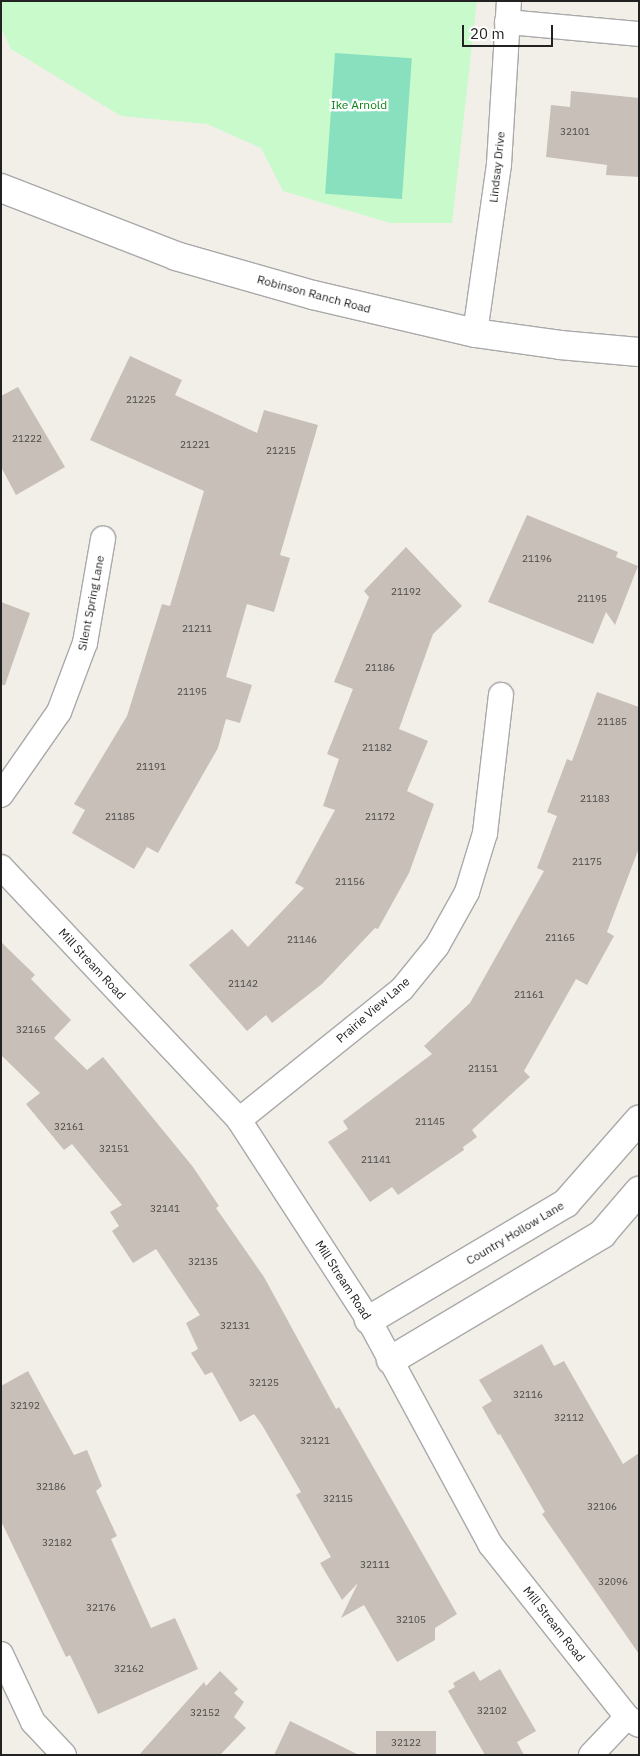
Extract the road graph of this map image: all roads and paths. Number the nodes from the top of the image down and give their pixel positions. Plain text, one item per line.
1 (508, 12) edge
2 (639, 34) edge
3 (1, 188) edge
4 (475, 332) junction
5 (639, 352) edge
6 (103, 539) dead end
7 (501, 695) dead end
8 (1, 795) edge
9 (1, 867) edge
10 (239, 1120) junction
11 (639, 1120) edge
12 (639, 1191) edge
13 (369, 1320) junction
14 (391, 1360) junction
15 (1, 1654) edge
16 (633, 1721) edge
17 (64, 1755) edge
18 (591, 1755) edge

1 - 2 street
1 - 4 street, Lindsay Drive
3 - 4 street, Robinson Ranch Road
4 - 5 street, Robinson Ranch Road
6 - 8 street, Silent Spring Lane
7 - 10 street, Prairie View Lane
9 - 10 street, Mill Stream Road
10 - 13 street, Mill Stream Road
11 - 13 street, Country Hollow Lane
12 - 14 street
13 - 14 street, Mill Stream Road
14 - 16 street, Mill Stream Road
15 - 17 street
16 - 18 street

